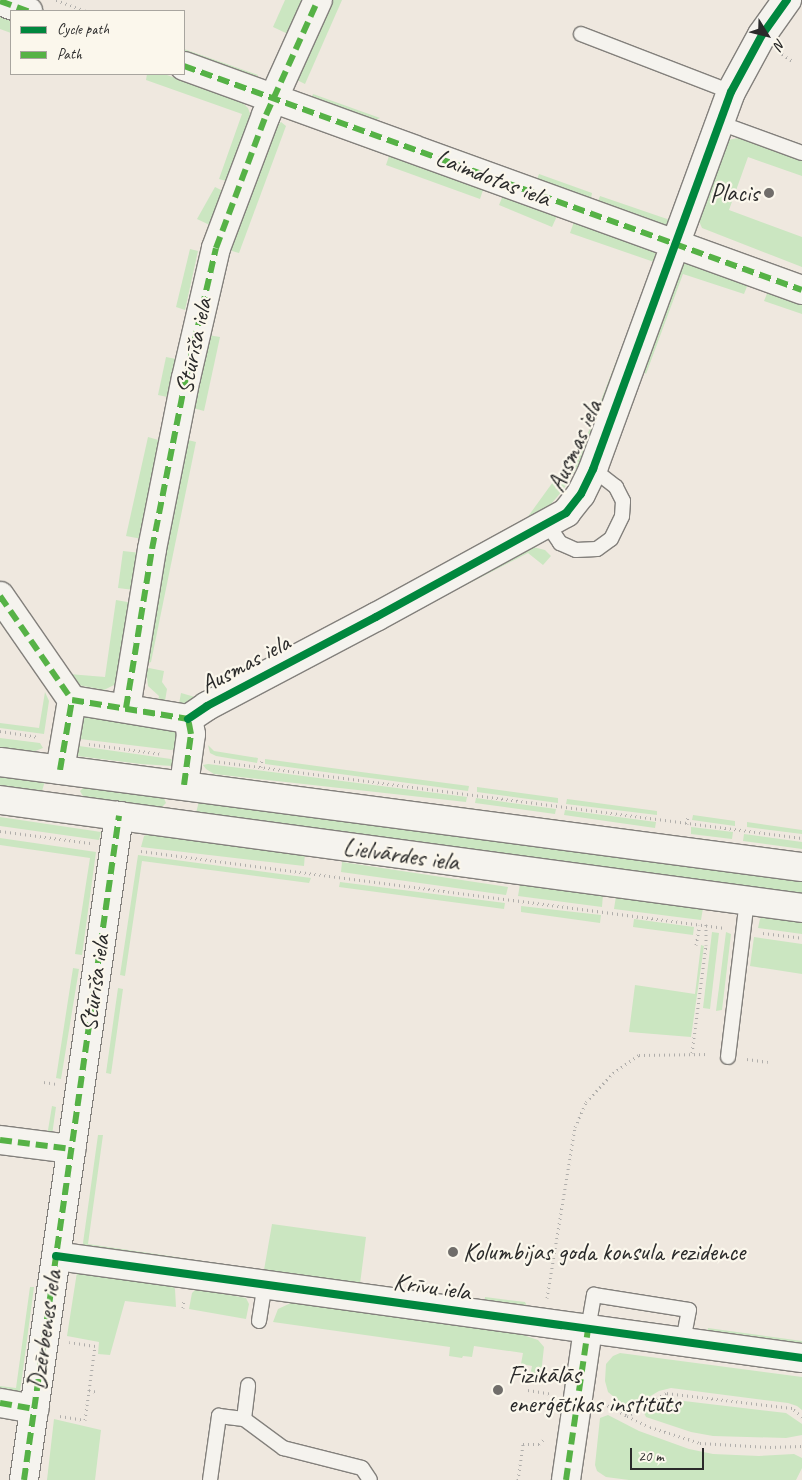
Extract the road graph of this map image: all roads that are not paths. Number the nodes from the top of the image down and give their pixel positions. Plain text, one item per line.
1 (318, 0) edge
2 (786, 0) edge
3 (0, 1) edge
4 (25, 10) edge
5 (582, 34) dead end
6 (185, 66) edge
7 (731, 92) junction
8 (274, 98) junction
9 (720, 123) junction
10 (802, 153) edge
11 (674, 246) junction
12 (802, 290) edge
13 (593, 468) junction
14 (548, 525) junction
15 (0, 596) edge
16 (72, 700) junction
17 (126, 708) junction
18 (188, 719) junction
19 (0, 762) edge
20 (60, 770) junction
21 (184, 785) junction
22 (0, 800) edge
23 (54, 807) junction
24 (119, 816) junction
25 (178, 825) junction
26 (802, 867) edge
27 (747, 901) junction
28 (802, 908) edge
29 (728, 1057) road end
30 (0, 1140) edge
31 (71, 1150) junction
32 (56, 1256) junction
33 (265, 1285) junction
34 (259, 1321) dead end
35 (588, 1329) junction
36 (802, 1358) edge
37 (248, 1385) dead end
38 (0, 1403) edge
39 (46, 1412) junction
40 (244, 1420) junction
41 (24, 1480) edge
42 (210, 1480) edge
43 (370, 1480) edge
44 (566, 1480) edge

1 - 8 street, Stūrīša iela
2 - 7 street, Ausmas iela
3 - 4 street
5 - 7 lane
6 - 8 street, Laimdotas iela
7 - 9 street, Ausmas iela
8 - 11 street, Laimdotas iela
8 - 17 street, Stūrīša iela
9 - 10 lane
9 - 11 street, Ausmas iela
11 - 12 street, Laimdotas iela
11 - 13 street, Ausmas iela
13 - 14 street, Ausmas iela
13 - 14 lane
14 - 18 street, Ausmas iela
15 - 16 street
16 - 17 street
16 - 20 street
17 - 18 street
18 - 21 street
19 - 20 street, Lielvārdes iela
20 - 21 street, Lielvārdes iela
20 - 23 street
21 - 25 street
21 - 26 street, Lielvārdes iela
22 - 23 street, Lielvārdes iela
23 - 24 street, Lielvārdes iela
24 - 25 street, Lielvārdes iela
24 - 31 street, Stūrīša iela
25 - 27 street, Lielvārdes iela
27 - 28 street, Lielvārdes iela
27 - 29 lane
30 - 31 street
31 - 32 street, Dzērbenes iela
32 - 33 street, Krīvu iela
32 - 39 street, Dzērbenes iela
33 - 34 lane
33 - 35 street, Krīvu iela
35 - 36 street, Krīvu iela
35 - 44 street
37 - 40 lane
38 - 39 street
39 - 41 street, Dzērbenes iela
40 - 42 lane
40 - 43 lane

